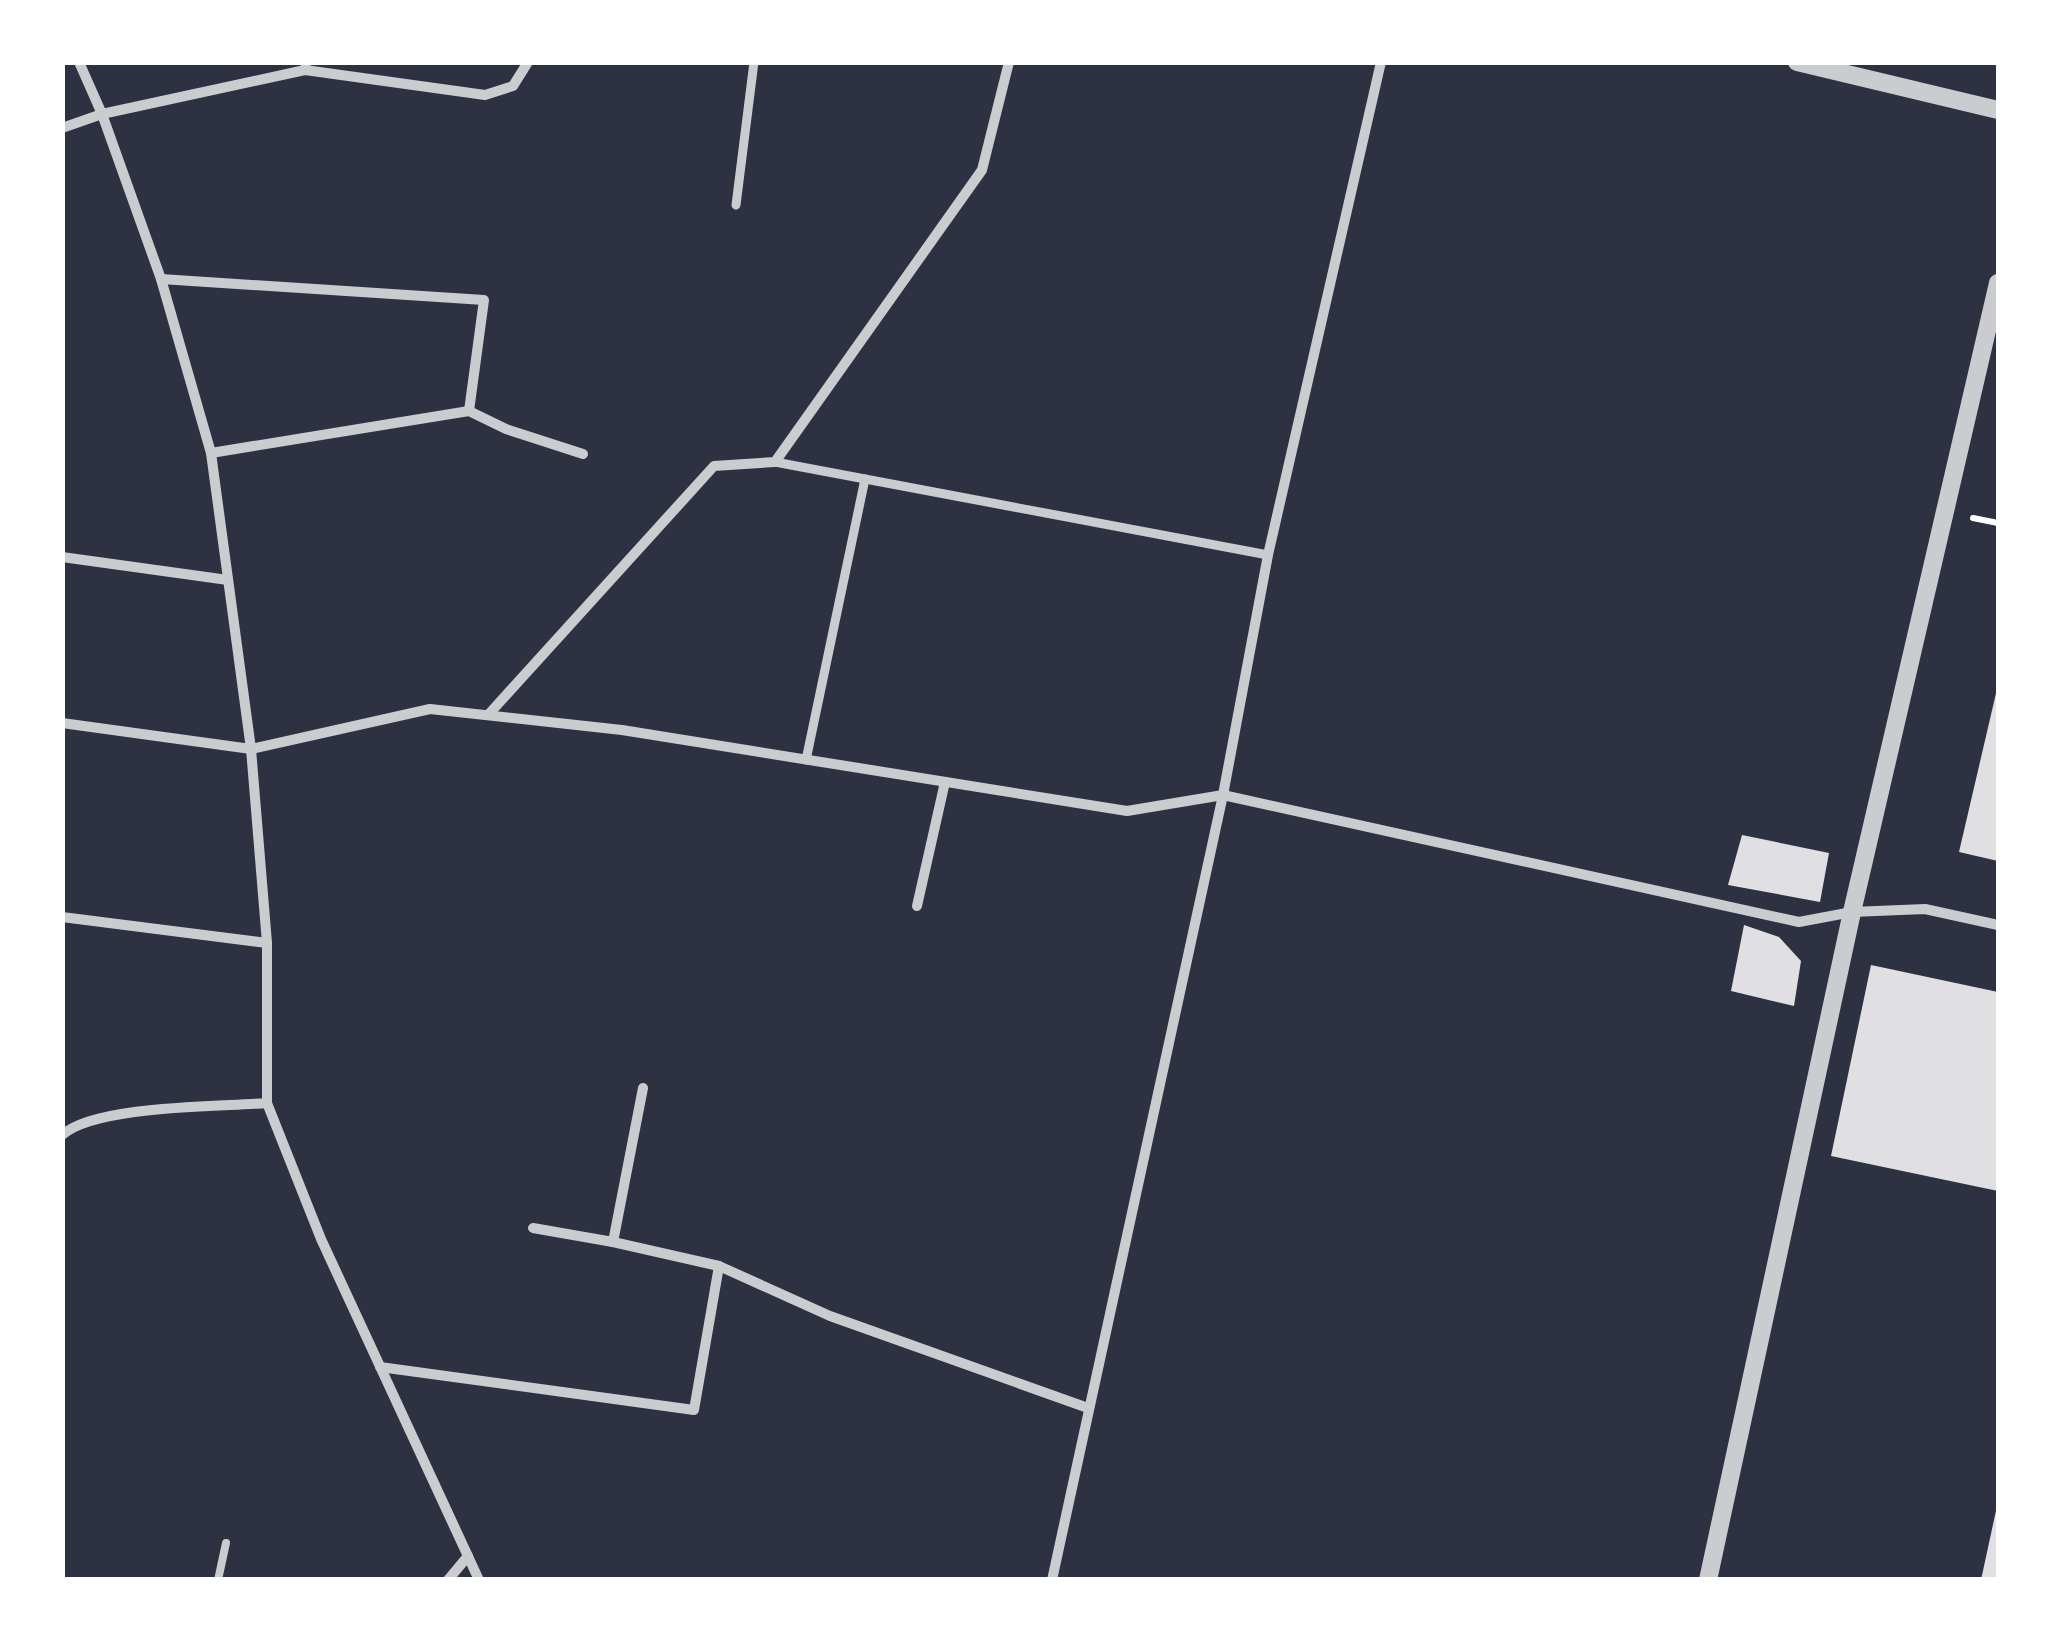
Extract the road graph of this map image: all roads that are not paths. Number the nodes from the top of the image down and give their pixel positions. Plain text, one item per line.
1 (79, 62) edge
2 (528, 62) edge
3 (754, 62) edge
4 (1009, 62) edge
5 (1381, 62) edge
6 (1797, 62) edge
7 (306, 66) edge
8 (1998, 110) edge
9 (102, 114) junction
10 (62, 128) edge
11 (736, 205) dead end
12 (161, 279) junction
13 (1998, 283) edge
14 (469, 411) junction
15 (210, 454) junction
16 (583, 454) dead end
17 (775, 462) junction
18 (865, 479) junction
19 (1268, 555) junction
20 (62, 557) edge
21 (228, 580) junction
22 (488, 716) junction
23 (62, 723) edge
24 (251, 749) junction
25 (806, 760) junction
26 (945, 782) junction
27 (1223, 795) junction
28 (917, 906) dead end
29 (1852, 912) junction
30 (62, 917) edge
31 (1998, 925) edge
32 (267, 942) junction
33 (643, 1088) dead end
34 (266, 1104) junction
35 (62, 1135) edge
36 (533, 1228) dead end
37 (613, 1242) junction
38 (719, 1266) junction
39 (380, 1367) junction
40 (1088, 1408) junction
41 (226, 1543) dead end
42 (468, 1556) junction
43 (218, 1580) edge
44 (448, 1580) edge
45 (479, 1580) edge
46 (1052, 1580) edge
47 (1708, 1580) edge

1 - 9 street
2 - 7 street
3 - 11 street
4 - 17 street
5 - 19 street
6 - 8 street
7 - 9 street
9 - 10 street
9 - 12 street
12 - 14 street
12 - 15 street
13 - 29 street
14 - 15 street
14 - 16 street
15 - 21 street
17 - 18 street
17 - 22 street
18 - 19 street
18 - 25 street
19 - 27 street
20 - 21 street
21 - 24 street
22 - 24 street
22 - 25 street
23 - 24 street
24 - 32 street
25 - 26 street
26 - 27 street
26 - 28 street
27 - 29 street
27 - 40 street
29 - 31 street
29 - 47 street
30 - 32 street
32 - 34 street
33 - 37 street
34 - 35 street
34 - 39 street
36 - 37 street
37 - 38 street
38 - 39 street
38 - 40 street
39 - 42 street
40 - 46 street
41 - 43 lane
42 - 44 street
42 - 45 street

